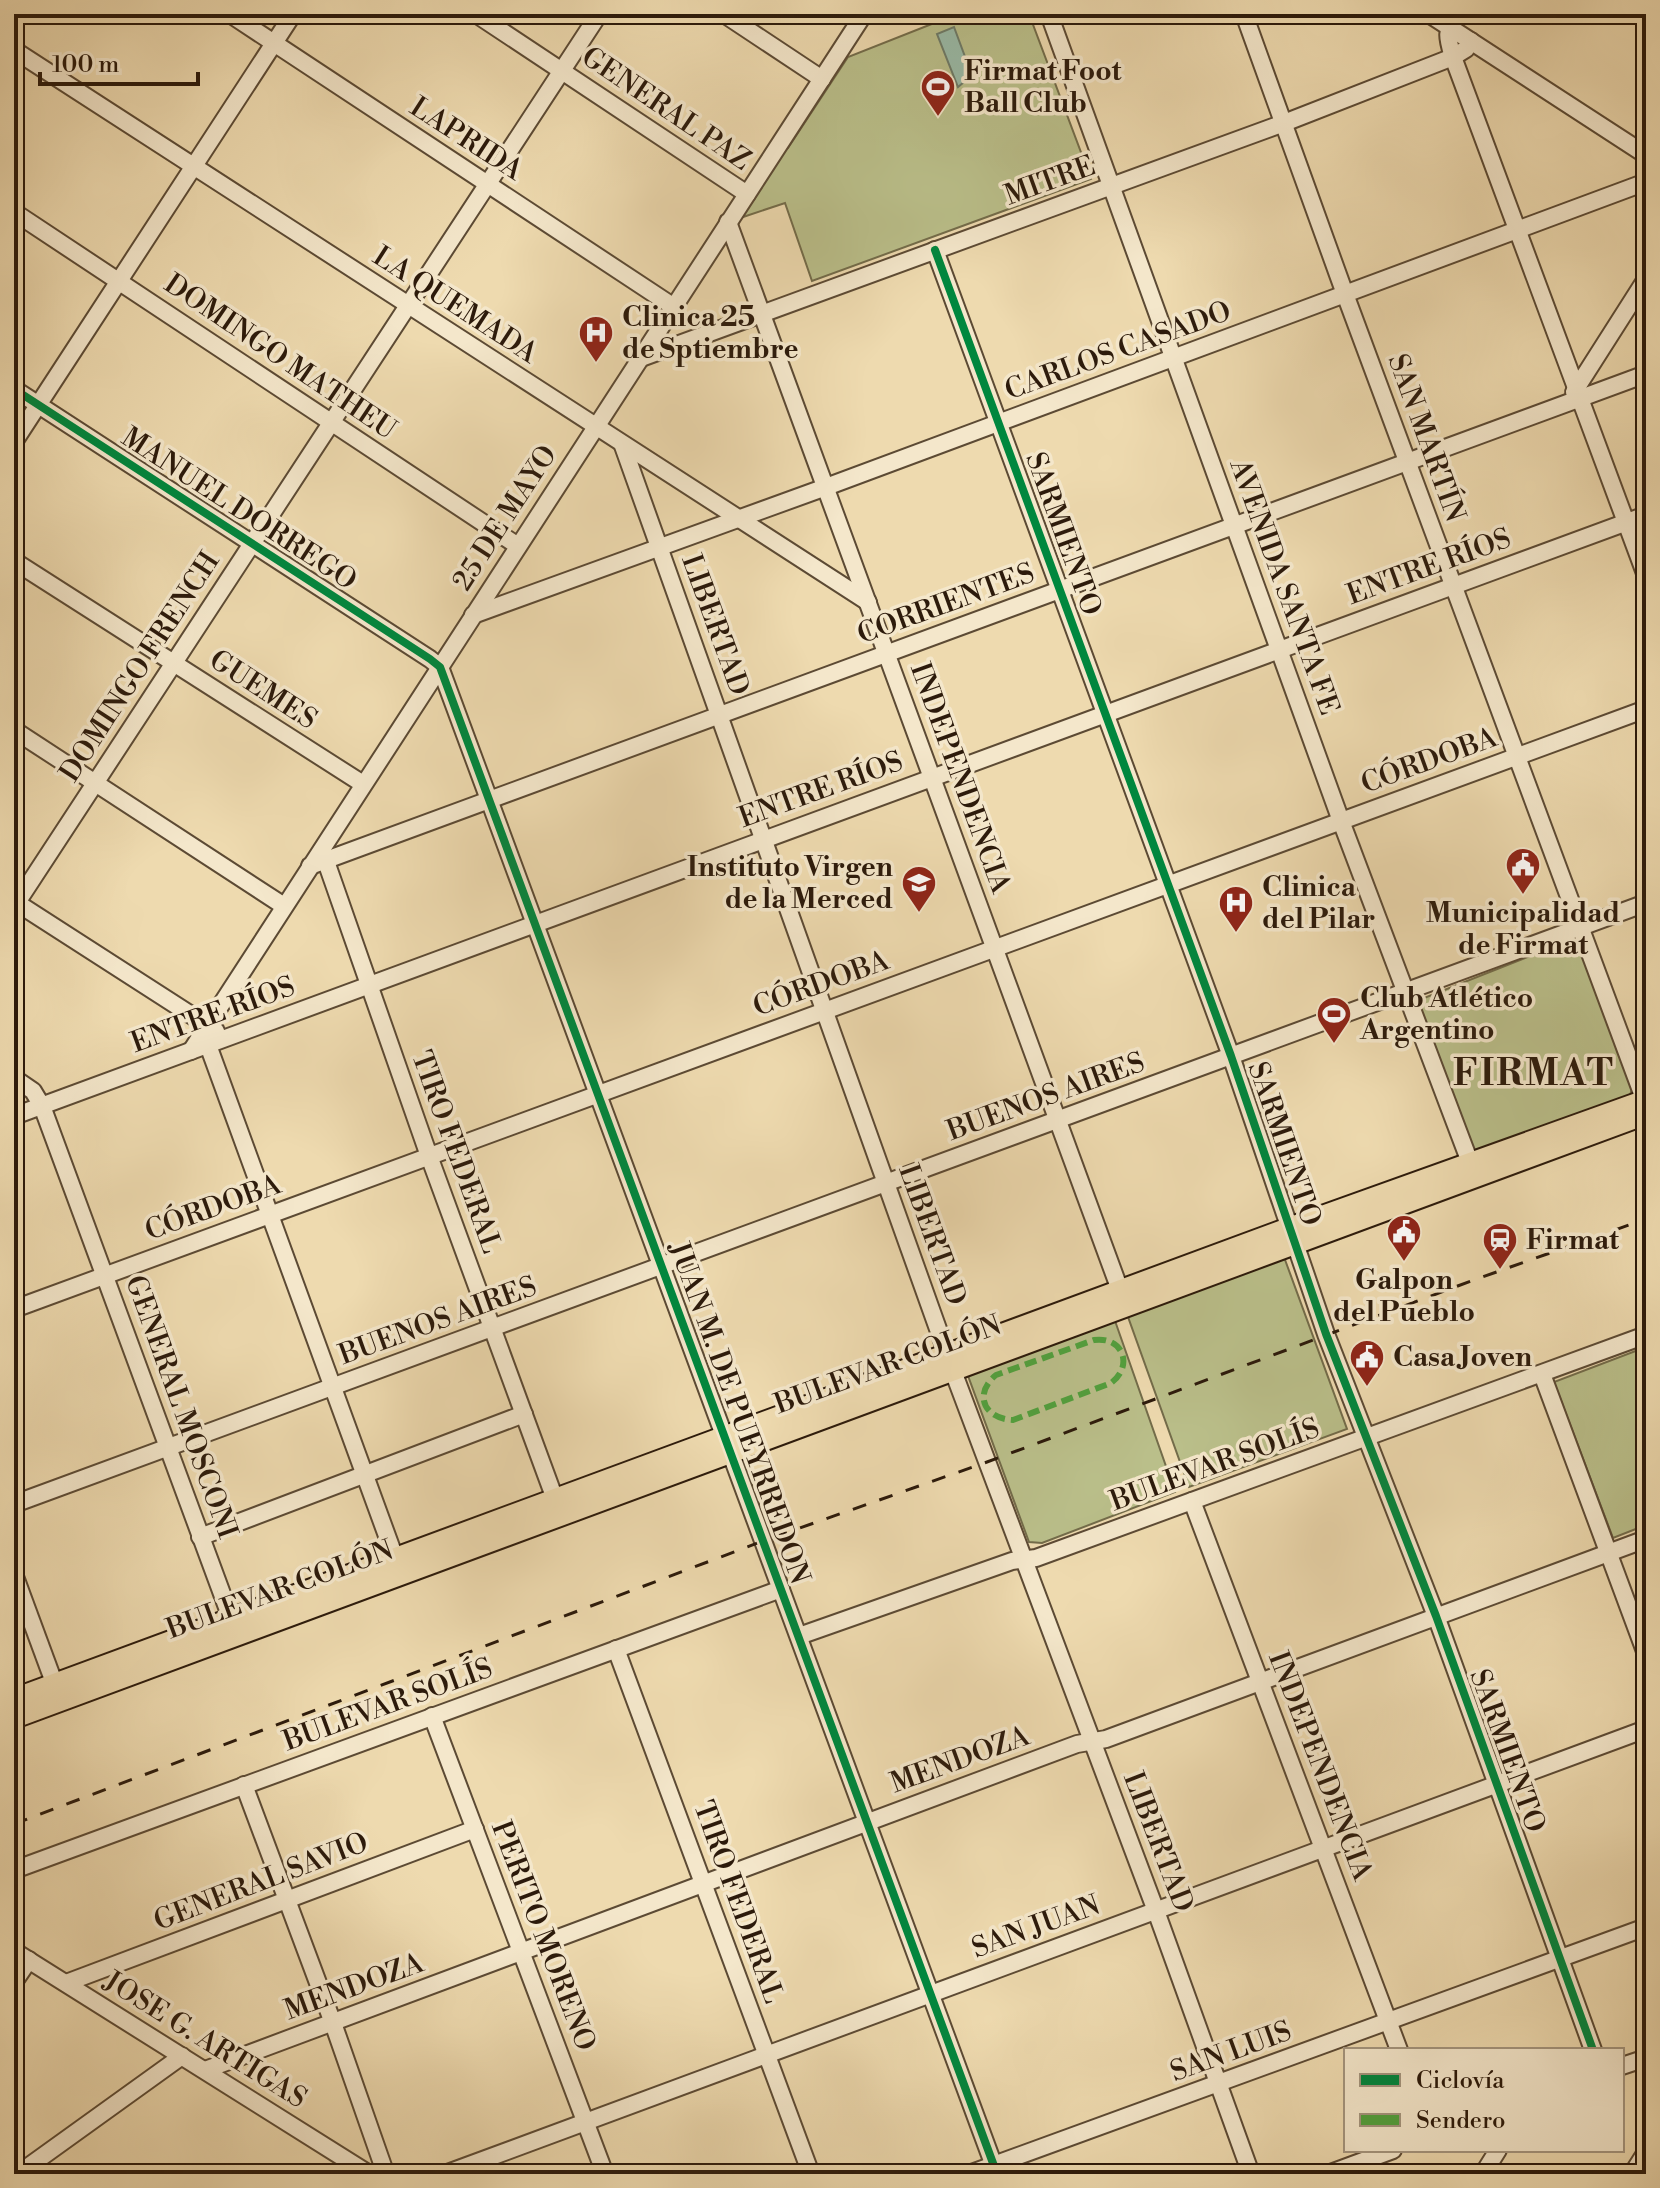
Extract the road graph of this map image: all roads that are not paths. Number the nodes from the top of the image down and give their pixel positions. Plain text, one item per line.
1 (230, 14) edge
2 (293, 14) edge
3 (476, 14) edge
4 (599, 14) edge
5 (724, 14) edge
6 (864, 14) edge
7 (1049, 14) edge
8 (1244, 14) edge
9 (1429, 14) edge
10 (1453, 20) edge
11 (1471, 41) junction
12 (274, 43) junction
13 (14, 50) edge
14 (1453, 57) junction
15 (561, 71) junction
16 (822, 79) junction
17 (1284, 123) junction
18 (1646, 155) edge
19 (193, 167) junction
20 (1646, 182) edge
21 (488, 184) junction
22 (1111, 186) junction
23 (747, 194) junction
24 (14, 212) edge
25 (728, 222) junction
26 (1517, 229) junction
27 (935, 250) junction
28 (1646, 279) edge
29 (118, 281) junction
30 (1345, 294) junction
31 (408, 306) junction
32 (674, 307) junction
33 (762, 314) junction
34 (641, 358) junction
35 (1174, 358) junction
36 (1646, 374) edge
37 (14, 389) edge
38 (1575, 396) junction
39 (38, 405) junction
40 (331, 422) junction
41 (999, 423) junction
42 (595, 427) junction
43 (14, 442) edge
44 (623, 446) junction
45 (1407, 462) junction
46 (826, 487) junction
47 (1646, 515) edge
48 (737, 519) junction
49 (1626, 522) junction
50 (1234, 525) junction
51 (252, 544) junction
52 (518, 546) junction
53 (660, 547) junction
54 (14, 561) edge
55 (1646, 576) edge
56 (1453, 586) junction
57 (1060, 590) junction
58 (868, 602) junction
59 (473, 615) junction
60 (1279, 649) junction
61 (887, 653) junction
62 (174, 664) junction
63 (440, 667) junction
64 (1646, 709) edge
65 (1105, 713) junction
66 (719, 715) junction
67 (14, 730) edge
68 (1517, 757) junction
69 (932, 777) junction
70 (95, 783) junction
71 (363, 784) junction
72 (489, 800) junction
73 (1341, 821) junction
74 (763, 839) junction
75 (319, 858) junction
76 (1168, 884) junction
77 (1646, 903) edge
78 (15, 904) edge
79 (284, 906) junction
80 (535, 924) junction
81 (1580, 928) junction
82 (994, 948) junction
83 (369, 985) junction
84 (1405, 992) junction
85 (824, 1011) junction
86 (208, 1026) junction
87 (227, 1038) junction
88 (208, 1045) junction
89 (191, 1051) junction
90 (1231, 1056) junction
91 (14, 1078) edge
92 (598, 1094) junction
93 (1646, 1104) edge
94 (42, 1106) junction
95 (14, 1116) edge
96 (1057, 1120) junction
97 (429, 1156) junction
98 (1473, 1170) junction
99 (886, 1183) junction
100 (269, 1215) junction
101 (1291, 1236) junction
102 (661, 1266) junction
103 (105, 1276) junction
104 (1123, 1299) junction
105 (14, 1309) edge
106 (493, 1328) junction
107 (1646, 1335) edge
108 (950, 1363) junction
109 (1542, 1374) junction
110 (332, 1388) junction
111 (524, 1414) junction
112 (1364, 1437) junction
113 (728, 1445) junction
114 (168, 1448) junction
115 (363, 1475) junction
116 (1192, 1501) junction
117 (14, 1504) edge
118 (558, 1508) junction
119 (200, 1537) junction
120 (1646, 1539) edge
121 (1608, 1553) junction
122 (1024, 1559) junction
123 (398, 1567) junction
124 (14, 1574) edge
125 (781, 1589) junction
126 (1436, 1616) junction
127 (234, 1627) junction
128 (799, 1636) junction
129 (616, 1649) junction
130 (1646, 1654) edge
131 (1260, 1681) junction
132 (57, 1693) junction
133 (14, 1699) edge
134 (432, 1716) junction
135 (14, 1718) edge
136 (1646, 1729) edge
137 (1092, 1742) junction
138 (244, 1785) junction
139 (1496, 1785) junction
140 (867, 1823) junction
141 (475, 1829) junction
142 (1323, 1849) junction
143 (14, 1870) edge
144 (704, 1885) junction
145 (287, 1900) junction
146 (1156, 1911) junction
147 (1646, 1927) edge
148 (14, 1951) edge
149 (521, 1953) junction
150 (1559, 1959) junction
151 (29, 1960) junction
152 (14, 1982) edge
153 (66, 1983) junction
154 (930, 1994) junction
155 (1389, 2022) junction
156 (333, 2023) junction
157 (1398, 2048) edge
158 (1592, 2048) edge
159 (767, 2055) junction
160 (182, 2056) junction
161 (1646, 2058) edge
162 (1624, 2065) edge
163 (205, 2070) junction
164 (1218, 2084) junction
165 (585, 2122) junction
166 (1388, 2152) edge
167 (1497, 2152) edge
168 (1646, 2152) edge
169 (14, 2154) edge
170 (24, 2169) edge
171 (996, 2169) edge
172 (1342, 2172) edge
173 (369, 2174) edge
174 (384, 2174) edge
175 (445, 2174) edge
176 (605, 2174) edge
177 (811, 2174) edge
178 (969, 2174) edge
179 (1251, 2174) edge
180 (1483, 2174) edge
181 (1632, 2174) edge

1 - 12 street, LAPRIDA
2 - 12 street
3 - 15 street, GENERAL PAZ
4 - 15 street, DOMINGO FRENCH
5 - 16 street
6 - 16 street, 25 DE MAYO
7 - 22 street, AVENIDA SANTA FE
8 - 17 street, SAN MARTÍN
9 - 10 street
10 - 11 street
10 - 14 street
11 - 14 street, MITRE
11 - 18 street
12 - 19 street
12 - 21 street, LAPRIDA
13 - 19 street, LA QUEMADA
14 - 17 street, MITRE
14 - 26 street
15 - 21 street, DOMINGO FRENCH
15 - 23 street, GENERAL PAZ
16 - 23 street, 25 DE MAYO
17 - 22 street, MITRE
17 - 30 street, SAN MARTÍN
19 - 29 street
19 - 31 street, LA QUEMADA
20 - 26 street, CARLOS CASADO
21 - 31 street, DOMINGO FRENCH
21 - 32 street, LAPRIDA
22 - 27 street, MITRE
22 - 35 street, AVENIDA SANTA FE
23 - 25 street, 25 DE MAYO
24 - 29 street, DOMINGO MATHEU
25 - 32 street, 25 DE MAYO
25 - 33 street, INDEPENDENCIA
26 - 30 street, CARLOS CASADO
26 - 38 street
27 - 33 street, MITRE
27 - 41 street, SARMIENTO
28 - 38 street
29 - 39 street
29 - 40 street, DOMINGO MATHEU
30 - 35 street, CARLOS CASADO
30 - 45 street, SAN MARTÍN
31 - 40 street, DOMINGO FRENCH
31 - 42 street, LA QUEMADA
32 - 34 street, 25 DE MAYO
33 - 34 street, MITRE
33 - 46 street, INDEPENDENCIA
34 - 42 street, 25 DE MAYO
35 - 41 street, CARLOS CASADO
35 - 50 street, AVENIDA SANTA FE
36 - 38 street, CORRIENTES
37 - 39 street, MANUEL DORREGO
38 - 45 street, CORRIENTES
38 - 49 street
39 - 43 street
39 - 51 street, MANUEL DORREGO
40 - 51 street, DOMINGO FRENCH
40 - 52 street, DOMINGO MATHEU
41 - 46 street, CARLOS CASADO
41 - 57 street, SARMIENTO
42 - 44 street, LA QUEMADA
42 - 52 street, 25 DE MAYO
44 - 48 street, LA QUEMADA
44 - 53 street, LIBERTAD
45 - 50 street, CORRIENTES
45 - 56 street, SAN MARTÍN
46 - 48 street, CARLOS CASADO
46 - 58 street, INDEPENDENCIA
47 - 49 street, ENTRE RÍOS
48 - 53 street, CARLOS CASADO
48 - 58 street, LA QUEMADA
49 - 55 street
49 - 56 street, ENTRE RÍOS
50 - 57 street, CORRIENTES
50 - 60 street, AVENIDA SANTA FE
51 - 62 street, DOMINGO FRENCH
51 - 63 street, MANUEL DORREGO
52 - 59 street, 25 DE MAYO
53 - 59 street, CARLOS CASADO
53 - 66 street, LIBERTAD
54 - 62 street, GUEMES
56 - 60 street, ENTRE RÍOS
56 - 68 street, SAN MARTÍN
57 - 61 street, CORRIENTES
57 - 65 street, SARMIENTO
58 - 61 street, INDEPENDENCIA
59 - 63 street, 25 DE MAYO
60 - 65 street, ENTRE RÍOS
60 - 73 street, AVENIDA SANTA FE
61 - 66 street, CORRIENTES
61 - 69 street, INDEPENDENCIA
62 - 70 street, DOMINGO FRENCH
62 - 71 street, GUEMES
63 - 71 street, 25 DE MAYO
63 - 72 street, JUAN M. DE PUEYRREDON
64 - 68 street, CÓRDOBA
65 - 69 street, ENTRE RÍOS
65 - 76 street, SARMIENTO
66 - 72 street, CORRIENTES
66 - 74 street, LIBERTAD
67 - 70 street
68 - 73 street, CÓRDOBA
68 - 81 street, SAN MARTÍN
69 - 74 street, ENTRE RÍOS
69 - 82 street, INDEPENDENCIA
70 - 78 street, DOMINGO FRENCH
70 - 79 street
71 - 75 street, 25 DE MAYO
72 - 75 street, CORRIENTES
72 - 80 street, JUAN M. DE PUEYRREDON
73 - 76 street, CÓRDOBA
73 - 84 street, AVENIDA SANTA FE
74 - 80 street, ENTRE RÍOS
74 - 85 street, LIBERTAD
75 - 79 street, 25 DE MAYO
75 - 83 street, TIRO FEDERAL
76 - 82 street, CÓRDOBA
76 - 90 street, SARMIENTO
77 - 81 street, BUENOS AIRES
78 - 86 street
79 - 86 street, 25 DE MAYO
80 - 83 street, ENTRE RÍOS
80 - 92 street, JUAN M. DE PUEYRREDON
81 - 84 street, BUENOS AIRES
81 - 93 street, SAN MARTÍN
82 - 85 street, CÓRDOBA
82 - 96 street, INDEPENDENCIA
83 - 87 street, ENTRE RÍOS
83 - 97 street, TIRO FEDERAL
84 - 90 street, BUENOS AIRES
84 - 98 street, AVENIDA SANTA FE
85 - 92 street, CÓRDOBA
85 - 99 street, LIBERTAD
86 - 87 street
86 - 88 street
86 - 89 street, 25 DE MAYO
87 - 88 street, ENTRE RÍOS
88 - 89 street, ENTRE RÍOS
88 - 100 street
89 - 94 street, ENTRE RÍOS
90 - 96 street, BUENOS AIRES
90 - 101 street, SARMIENTO
91 - 94 street
92 - 97 street, CÓRDOBA
92 - 102 street, JUAN M. DE PUEYRREDON
93 - 98 main road, BULEVAR COLÓN
94 - 95 street, ENTRE RÍOS
94 - 103 street, GENERAL MOSCONI
96 - 99 street, BUENOS AIRES
96 - 104 street, INDEPENDENCIA
97 - 100 street, CÓRDOBA
97 - 106 street, TIRO FEDERAL
98 - 101 main road, BULEVAR COLÓN
99 - 102 street, BUENOS AIRES
99 - 108 street, LIBERTAD
100 - 103 street, CÓRDOBA
100 - 110 street
101 - 104 main road, BULEVAR COLÓN
101 - 112 street, SARMIENTO
102 - 106 street, BUENOS AIRES
102 - 113 street, JUAN M. DE PUEYRREDON
103 - 105 street, CÓRDOBA
103 - 114 street, GENERAL MOSCONI
104 - 108 main road, BULEVAR COLÓN
106 - 110 street, BUENOS AIRES
106 - 111 street, TIRO FEDERAL
107 - 109 street, BULEVAR SOLÍS
108 - 113 main road, BULEVAR COLÓN
108 - 122 street, LIBERTAD
109 - 112 street, BULEVAR SOLÍS
109 - 121 street
110 - 114 street, BUENOS AIRES
110 - 115 street
111 - 115 street
111 - 118 street, TIRO FEDERAL
112 - 116 street, BULEVAR SOLÍS
112 - 126 street, SARMIENTO
113 - 118 main road, BULEVAR COLÓN
113 - 125 street, JUAN M. DE PUEYRREDON
114 - 117 street, BUENOS AIRES
114 - 119 street, GENERAL MOSCONI
115 - 119 street
115 - 123 street
116 - 122 street, BULEVAR SOLÍS
116 - 131 street, INDEPENDENCIA
118 - 123 main road, BULEVAR COLÓN
119 - 127 street, GENERAL MOSCONI
120 - 121 street, MENDOZA
121 - 126 street, MENDOZA
121 - 130 street
122 - 128 street, BULEVAR SOLÍS
122 - 137 street, LIBERTAD
123 - 127 main road, BULEVAR COLÓN
124 - 132 street
125 - 128 street, JUAN M. DE PUEYRREDON
125 - 129 street, BULEVAR SOLÍS
126 - 131 street, MENDOZA
126 - 139 street, SARMIENTO
127 - 132 main road, BULEVAR COLÓN
128 - 140 street, JUAN M. DE PUEYRREDON
129 - 134 street, BULEVAR SOLÍS
129 - 144 street, TIRO FEDERAL
131 - 137 street, MENDOZA
131 - 142 street, INDEPENDENCIA
132 - 133 main road, BULEVAR COLÓN
132 - 135 main road, BULEVAR COLÓN
134 - 138 street, BULEVAR SOLÍS
134 - 141 street, PERITO MORENO
136 - 139 street, SAN JUAN
137 - 140 street, MENDOZA
137 - 146 street, LIBERTAD
138 - 143 street, BULEVAR SOLÍS
138 - 145 street
139 - 142 street, SAN JUAN
139 - 150 street, SARMIENTO
140 - 144 street, MENDOZA
140 - 154 street, JUAN M. DE PUEYRREDON
141 - 145 street, GENERAL SAVIO
141 - 149 street, PERITO MORENO
142 - 146 street, SAN JUAN
142 - 155 street, INDEPENDENCIA
144 - 149 street, MENDOZA
144 - 159 street, TIRO FEDERAL
145 - 153 street, GENERAL SAVIO
145 - 156 street
146 - 154 street, SAN JUAN
146 - 164 street, LIBERTAD
147 - 150 street, SAN LUIS
148 - 151 street, JOSE G. ARTIGAS
149 - 156 street, MENDOZA
149 - 165 street, PERITO MORENO
150 - 155 street, SAN LUIS
150 - 158 street, SARMIENTO
151 - 152 street
151 - 153 street, JOSE G. ARTIGAS
153 - 160 street, JOSE G. ARTIGAS
154 - 159 street, SAN JUAN
154 - 171 street, JUAN M. DE PUEYRREDON
155 - 157 street, INDEPENDENCIA
155 - 164 street, SAN LUIS
156 - 163 street, MENDOZA
156 - 174 street
159 - 165 street, SAN JUAN
159 - 177 street, TIRO FEDERAL
160 - 163 street, JOSE G. ARTIGAS
160 - 170 street
161 - 162 street
163 - 173 street, JOSE G. ARTIGAS
164 - 171 street, SAN LUIS
164 - 179 street, LIBERTAD
165 - 175 street, SAN JUAN
165 - 176 street, PERITO MORENO
166 - 172 street
167 - 180 street
168 - 181 street
169 - 170 street
171 - 178 street, SAN LUIS

